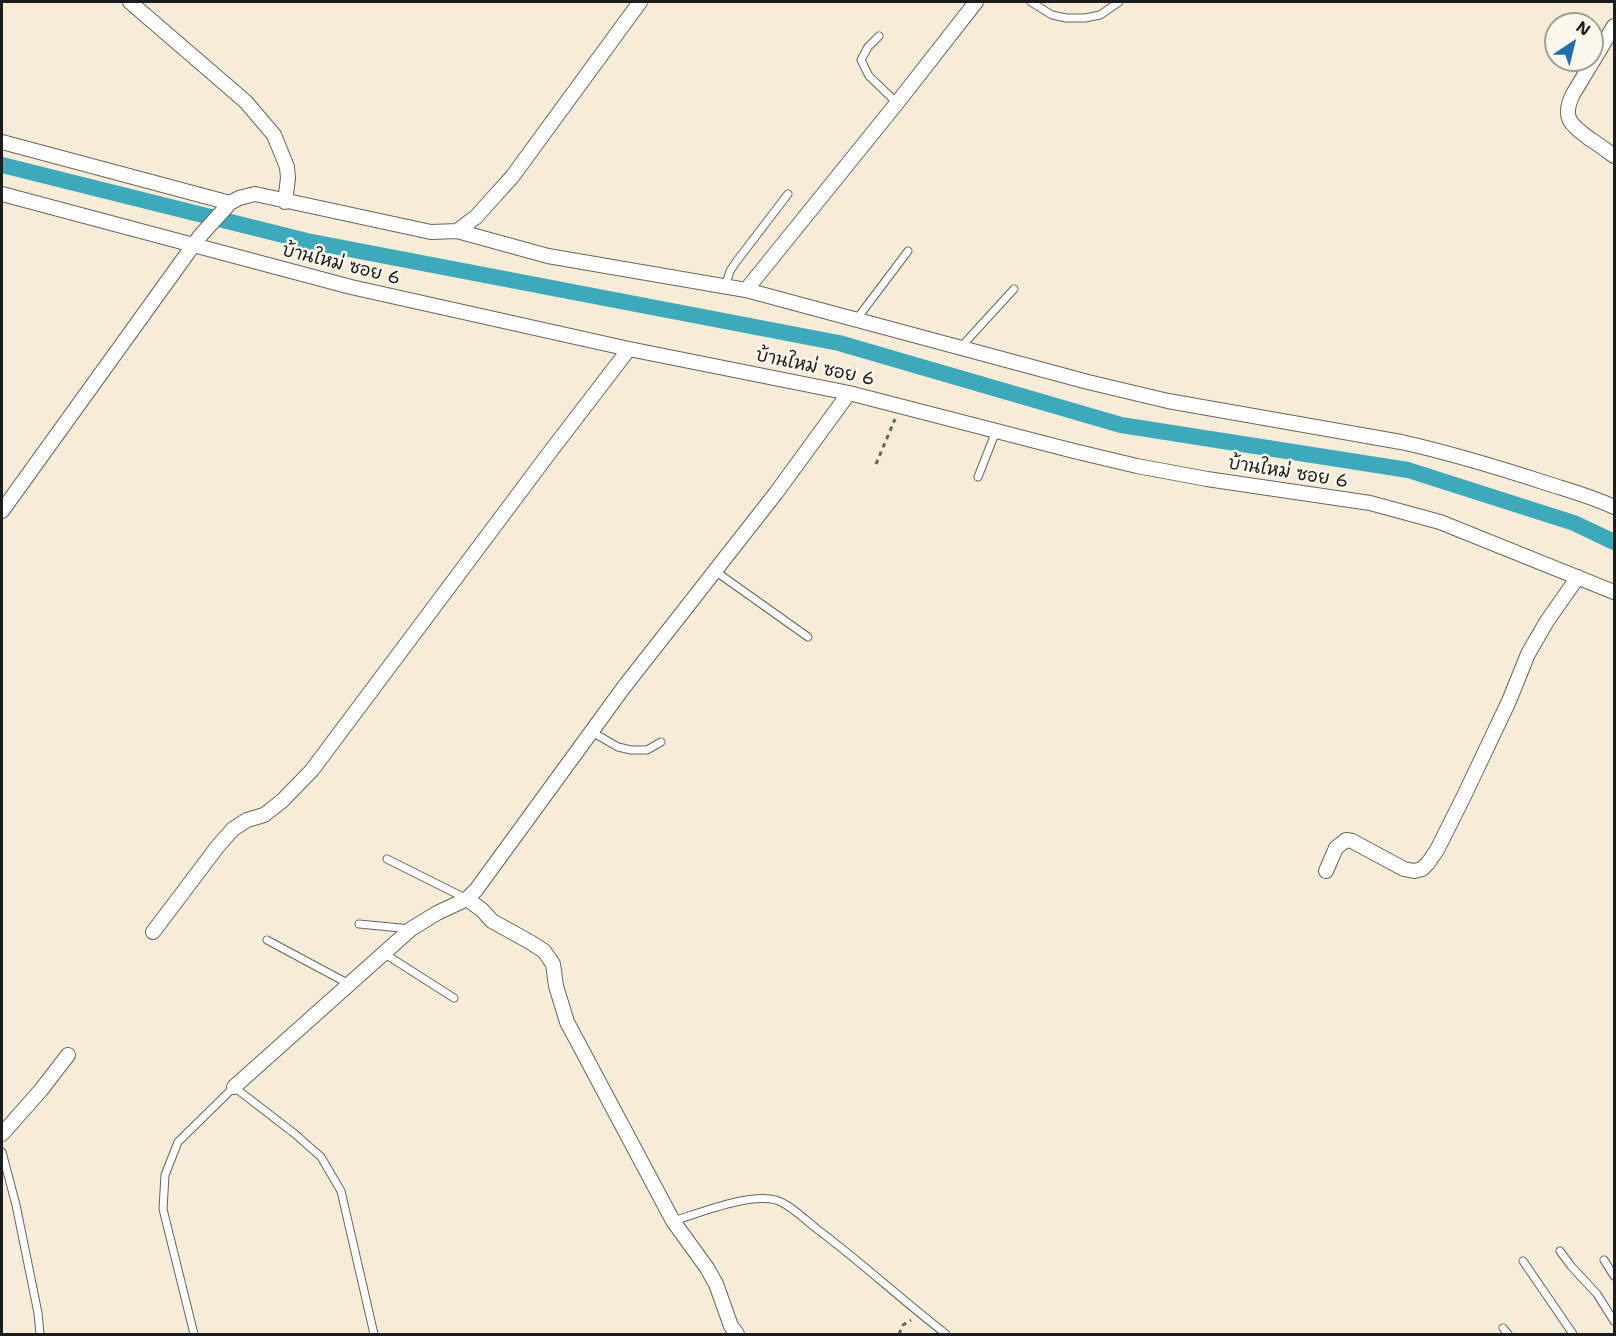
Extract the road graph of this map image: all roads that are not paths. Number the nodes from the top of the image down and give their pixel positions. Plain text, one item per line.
1 (130, 2) edge
2 (640, 2) edge
3 (976, 2) edge
4 (1031, 2) edge
5 (1119, 2) edge
6 (1614, 26) edge
7 (879, 36) dead end
8 (897, 103) junction
9 (2, 142) edge
10 (1614, 156) edge
11 (2, 194) edge
12 (788, 194) dead end
13 (285, 202) junction
14 (226, 208) junction
15 (457, 231) junction
16 (196, 241) junction
17 (908, 251) dead end
18 (725, 287) junction
19 (1014, 289) dead end
20 (746, 290) junction
21 (856, 320) junction
22 (960, 348) junction
23 (629, 349) junction
24 (849, 393) junction
25 (996, 431) junction
26 (978, 477) dead end
27 (1614, 507) edge
28 (2, 511) edge
29 (715, 571) junction
30 (1578, 577) junction
31 (1614, 592) edge
32 (808, 637) dead end
33 (592, 732) junction
34 (661, 742) dead end
35 (387, 859) dead end
36 (1326, 871) dead end
37 (467, 899) junction
38 (359, 924) dead end
39 (411, 929) junction
40 (153, 933) dead end
41 (267, 940) dead end
42 (385, 954) junction
43 (349, 984) junction
44 (454, 998) dead end
45 (68, 1055) dead end
46 (234, 1087) junction
47 (2, 1134) edge
48 (2, 1152) edge
49 (673, 1221) junction
50 (1560, 1251) dead end
51 (1604, 1260) dead end
52 (1523, 1262) dead end
53 (1614, 1276) edge
54 (1614, 1321) edge
55 (1503, 1328) dead end
56 (735, 1334) edge
57 (40, 1335) edge
58 (194, 1335) edge
59 (374, 1335) edge
60 (946, 1335) edge
61 (1508, 1335) edge
62 (1573, 1335) edge

1 - 13 street
2 - 15 street
3 - 8 street
4 - 5 lane
6 - 10 street
7 - 8 lane
8 - 20 street
9 - 14 street
11 - 16 street, บ้านใหม่ ซอย 6
12 - 18 lane
13 - 14 street
13 - 15 street
14 - 16 street
15 - 18 street
16 - 23 street, บ้านใหม่ ซอย 6
16 - 28 street
17 - 21 lane
18 - 20 street
19 - 22 lane
20 - 21 street
21 - 22 street
22 - 27 street
23 - 24 street, บ้านใหม่ ซอย 6
23 - 40 street
24 - 25 street, บ้านใหม่ ซอย 6
24 - 29 street
25 - 26 lane
25 - 30 street, บ้านใหม่ ซอย 6
29 - 32 lane
29 - 33 street
30 - 31 street, บ้านใหม่ ซอย 6
30 - 36 street
33 - 34 lane
33 - 37 street
35 - 37 lane
37 - 39 street
37 - 49 street
38 - 39 lane
39 - 42 street
41 - 43 lane
42 - 43 street
42 - 44 lane
43 - 46 street
45 - 47 street
46 - 58 lane
46 - 59 lane
48 - 57 lane
49 - 56 street
49 - 60 lane
50 - 54 lane
51 - 53 lane
52 - 62 lane
55 - 61 lane

